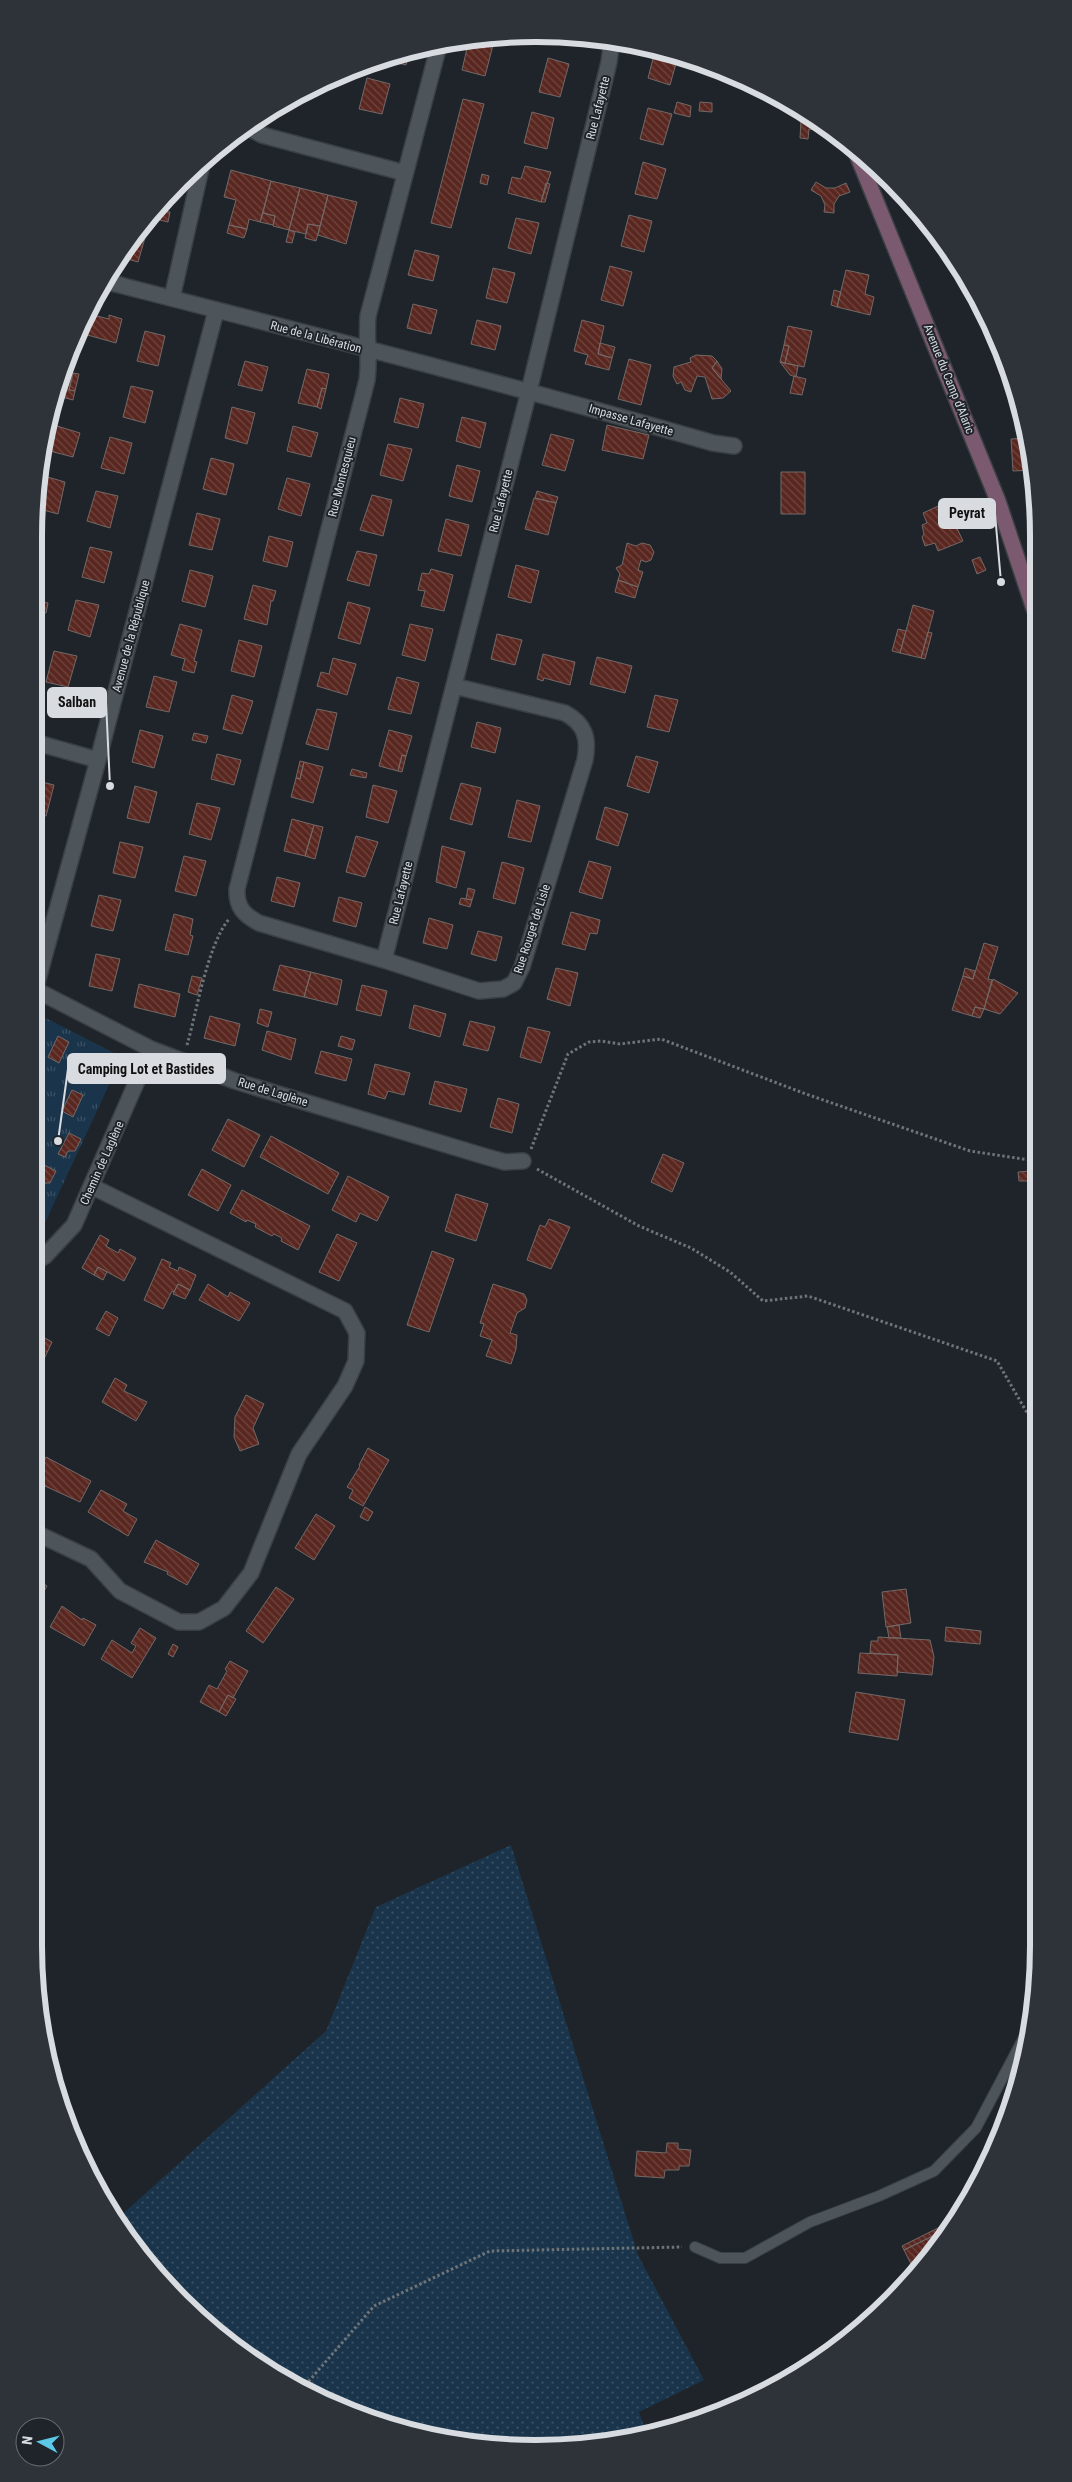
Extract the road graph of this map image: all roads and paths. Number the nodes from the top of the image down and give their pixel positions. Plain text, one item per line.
1 (611, 49) edge
2 (437, 53) edge
3 (255, 131) edge
4 (861, 165) edge
5 (405, 173) junction
6 (199, 176) edge
7 (113, 283) edge
8 (172, 298) junction
9 (216, 311) junction
10 (369, 351) junction
11 (529, 391) junction
12 (734, 446) dead end
13 (1030, 580) edge
14 (454, 686) junction
15 (42, 744) edge
16 (98, 760) junction
17 (240, 908) junction
18 (384, 960) junction
19 (42, 961) edge
20 (42, 994) edge
21 (152, 1049) junction
22 (183, 1061) junction
23 (1030, 1160) edge
24 (522, 1161) junction
25 (91, 1186) junction
26 (42, 1258) edge
27 (1030, 1415) edge
28 (42, 1536) edge
29 (1019, 2047) edge
30 (695, 2247) joint
31 (307, 2383) edge

1 - 11 street, Rue Lafayette
2 - 5 street, Rue Montesquieu
3 - 5 street
4 - 13 main road, Avenue du Camp d'Alaric
5 - 10 street, Rue Montesquieu
6 - 8 street
7 - 8 street, Rue de la Libération
8 - 9 street, Rue de la Libération
9 - 10 street, Rue de la Libération
9 - 16 street, Avenue de la République
10 - 11 street, Rue de la Libération
10 - 17 street, Rue Montesquieu
11 - 12 street, Impasse Lafayette
11 - 14 street, Rue Lafayette
14 - 18 street, Rue Lafayette
14 - 18 street, Rue Rouget de Lisle
15 - 16 street
16 - 19 street, Avenue de la République
17 - 18 street, Rue Rouget de Lisle
17 - 22 path
20 - 21 street, Rue de Laglène
21 - 22 street, Rue de Laglène
21 - 25 street, Chemin de Laglène
22 - 24 street, Rue de Laglène
23 - 24 path
24 - 27 path
25 - 26 street, Chemin de Laglène
25 - 28 street
29 - 30 lane
30 - 31 path

